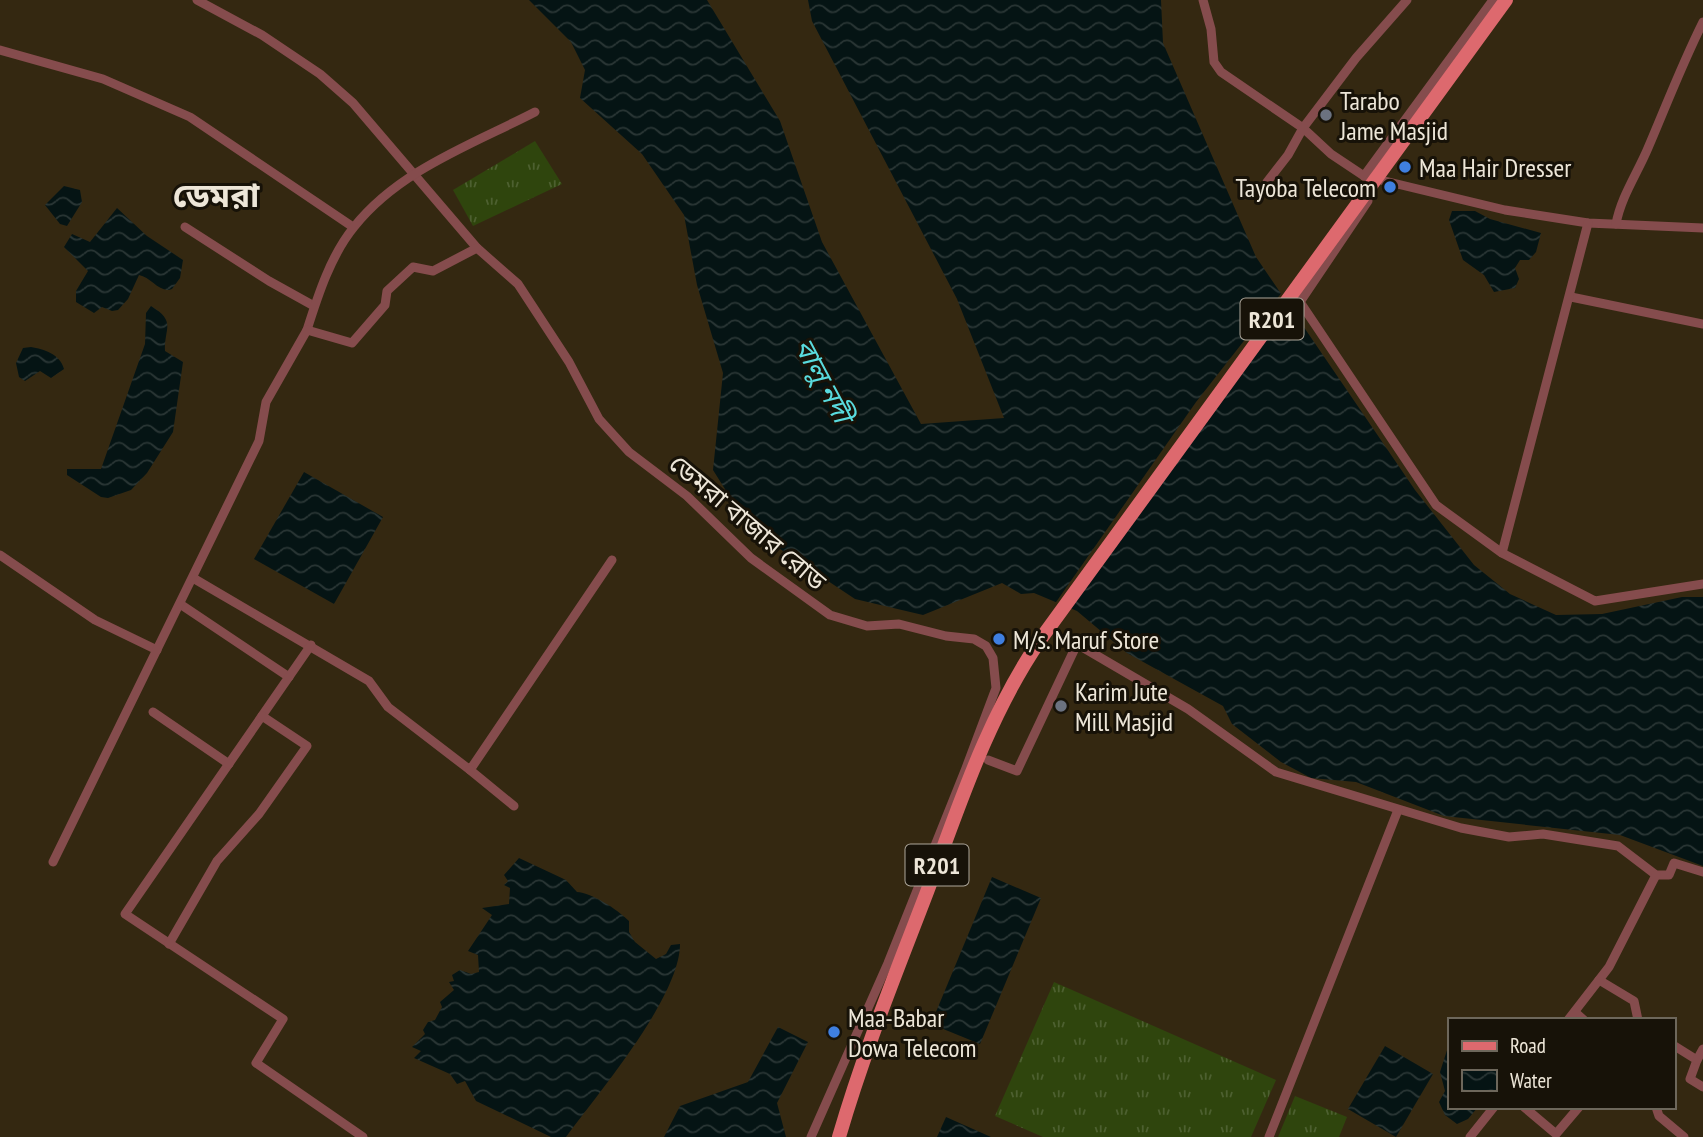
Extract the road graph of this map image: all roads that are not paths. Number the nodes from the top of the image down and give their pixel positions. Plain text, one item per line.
1 (197, 0) edge
2 (1203, 0) edge
3 (1407, 0) edge
4 (1493, 0) edge
5 (1506, 0) edge
6 (1703, 22) edge
7 (0, 50) edge
8 (535, 112) dead end
9 (1303, 128) junction
10 (411, 175) junction
11 (1364, 176) junction
12 (1382, 179) junction
13 (1267, 182) dead end
14 (1588, 223) junction
15 (1616, 224) junction
16 (186, 227) dead end
17 (353, 227) junction
18 (1703, 228) edge
19 (477, 248) junction
20 (1571, 297) junction
21 (314, 306) junction
22 (1703, 324) edge
23 (307, 330) junction
24 (1502, 553) junction
25 (0, 555) edge
26 (612, 560) dead end
27 (193, 578) junction
28 (1703, 584) edge
29 (180, 604) junction
30 (311, 645) junction
31 (157, 650) junction
32 (289, 677) junction
33 (153, 712) dead end
34 (262, 716) junction
35 (988, 760) dead end
36 (229, 764) junction
37 (470, 771) junction
38 (514, 806) dead end
39 (1398, 810) junction
40 (53, 862) dead end
41 (1703, 872) edge
42 (1656, 874) junction
43 (169, 944) junction
44 (1599, 979) junction
45 (1575, 1012) junction
46 (1570, 1018) edge
47 (1582, 1018) edge
48 (1638, 1018) edge
49 (1675, 1046) edge
50 (1703, 1049) edge
51 (1697, 1059) junction
52 (1703, 1087) edge
53 (851, 1097) junction
54 (1493, 1109) edge
55 (1526, 1109) edge
56 (1576, 1109) edge
57 (1657, 1109) edge
58 (1475, 1135) edge
59 (363, 1137) edge
60 (811, 1137) edge
61 (830, 1137) edge
62 (839, 1137) edge
63 (1269, 1137) edge
64 (1684, 1137) edge

1 - 10 street, ডেমরা বাজার রোড
2 - 9 street
3 - 9 street
4 - 11 street
5 - 53 main road, R201, bridge
6 - 15 street
7 - 17 street
8 - 10 street
9 - 11 street
9 - 13 street
10 - 17 street
10 - 19 street, ডেমরা বাজার রোড
11 - 12 street
12 - 14 street
12 - 24 street
14 - 15 street
14 - 20 street
15 - 18 street
16 - 21 street
17 - 21 street
19 - 23 street
19 - 60 street, ডেমরা বাজার রোড
20 - 22 street
20 - 24 street
21 - 23 street
23 - 27 street
24 - 28 street
25 - 31 street
26 - 37 street
27 - 29 street
27 - 30 street
29 - 31 street
29 - 32 street
30 - 32 street
30 - 37 street
31 - 40 street
32 - 34 street
33 - 36 street
34 - 36 street
34 - 43 street
35 - 39 street
36 - 43 street
37 - 38 street
39 - 42 street
39 - 63 street
41 - 42 street
42 - 44 street
43 - 59 street
44 - 45 street
44 - 48 street
45 - 46 street
45 - 47 street
49 - 51 street
50 - 51 street
51 - 52 street
53 - 61 main road
53 - 62 main road
54 - 58 street
55 - 56 street
57 - 64 street

